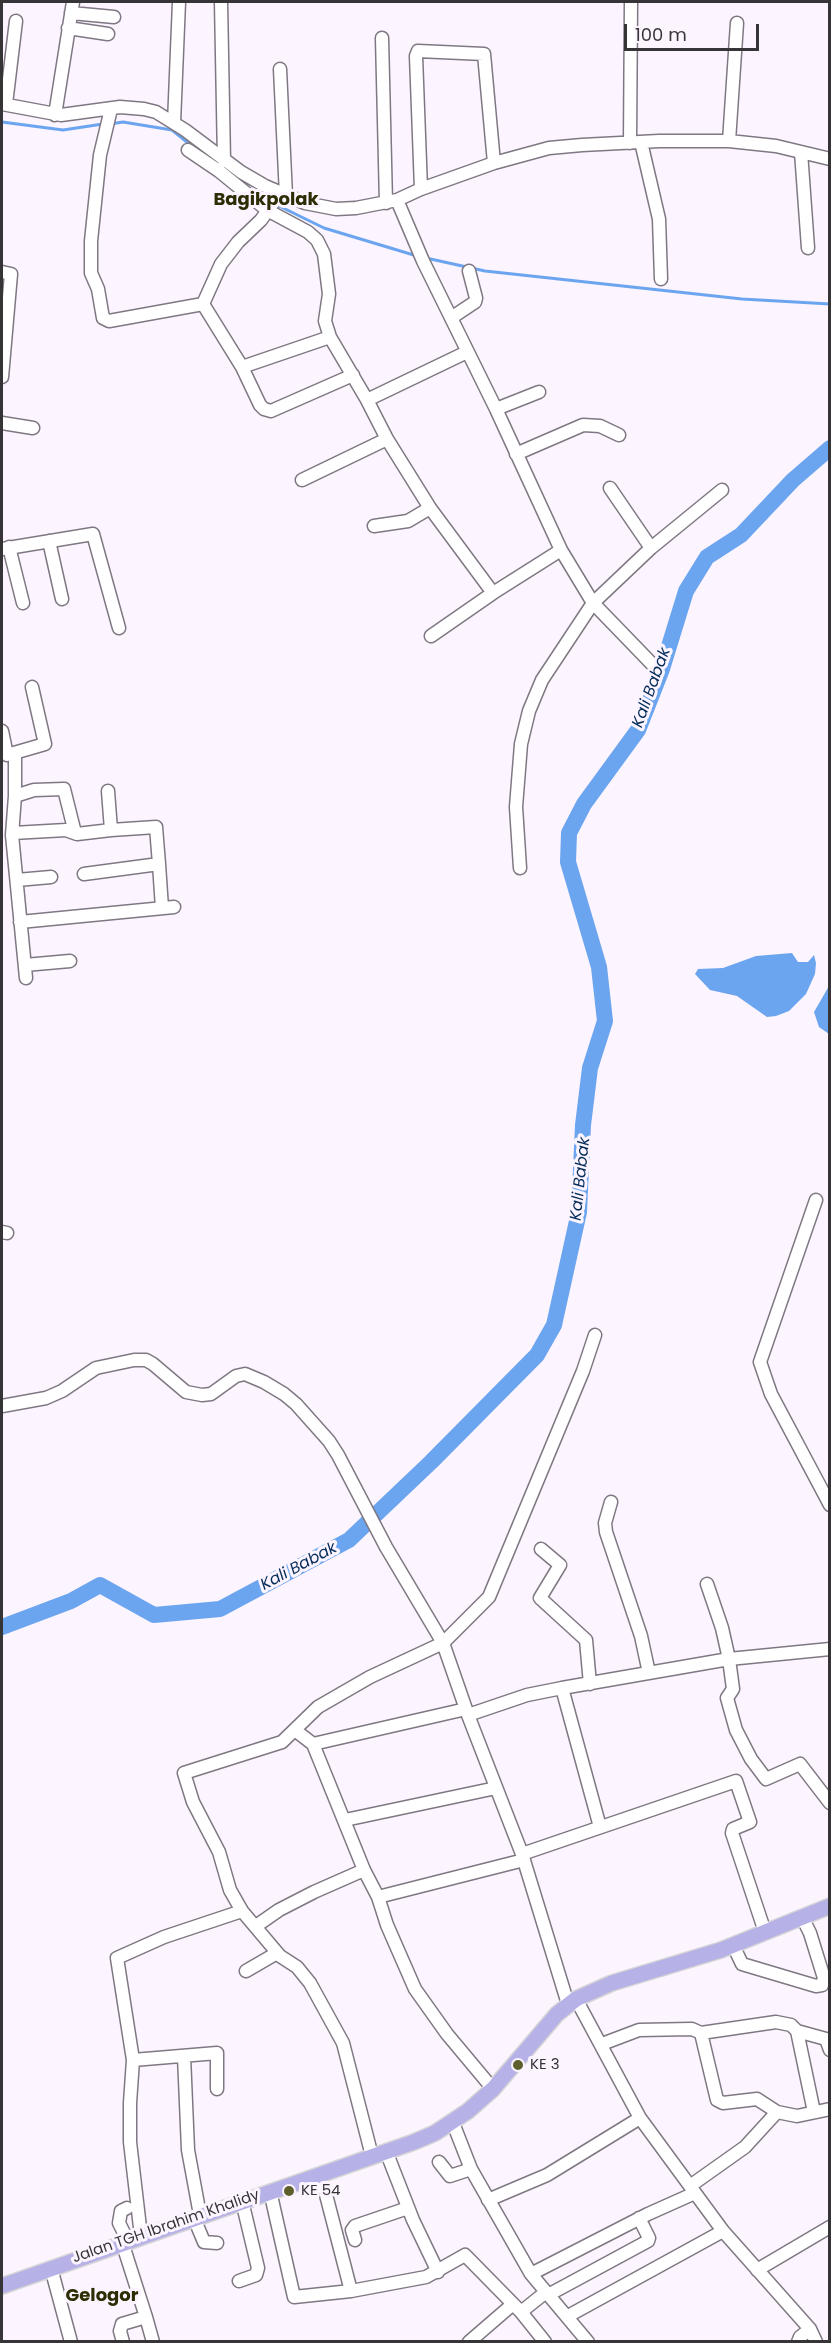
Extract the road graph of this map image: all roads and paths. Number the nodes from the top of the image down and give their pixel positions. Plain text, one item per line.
1 (178, 2) edge
2 (222, 2) edge
3 (631, 2) edge
4 (72, 7) edge
5 (114, 17) dead end
6 (16, 21) dead end
7 (737, 23) dead end
8 (68, 28) junction
9 (108, 34) dead end
10 (382, 38) dead end
11 (280, 69) dead end
12 (4, 104) edge
13 (110, 112) junction
14 (55, 115) junction
15 (174, 123) junction
16 (729, 141) junction
17 (635, 142) junction
18 (188, 150) dead end
19 (801, 152) junction
20 (830, 159) edge
21 (224, 160) junction
22 (494, 163) junction
23 (421, 189) junction
24 (275, 202) junction
25 (392, 202) junction
26 (808, 248) dead end
27 (2, 272) edge
28 (469, 272) dead end
29 (661, 279) dead end
30 (203, 304) junction
31 (452, 318) junction
32 (330, 337) junction
33 (467, 352) junction
34 (242, 367) junction
35 (353, 375) junction
36 (2, 377) edge
37 (539, 392) dead end
38 (367, 400) junction
39 (496, 409) junction
40 (2, 423) edge
41 (33, 429) dead end
42 (619, 435) dead end
43 (387, 439) junction
44 (516, 454) junction
45 (302, 480) dead end
46 (610, 488) dead end
47 (722, 490) dead end
48 (430, 508) junction
49 (374, 526) dead end
50 (49, 541) junction
51 (5, 548) edge
52 (651, 548) junction
53 (561, 550) junction
54 (493, 593) junction
55 (63, 599) dead end
56 (22, 603) dead end
57 (593, 603) junction
58 (118, 628) dead end
59 (431, 636) dead end
60 (652, 664) dead end
61 (32, 687) dead end
62 (2, 731) edge
63 (15, 753) junction
64 (108, 791) dead end
65 (15, 796) junction
66 (111, 830) junction
67 (13, 833) junction
68 (75, 833) junction
69 (159, 864) junction
70 (520, 868) dead end
71 (84, 874) dead end
72 (51, 877) dead end
73 (17, 880) junction
74 (20, 922) junction
75 (70, 961) dead end
76 (816, 1200) dead end
77 (594, 1335) dead end
78 (2, 1406) edge
79 (611, 1502) dead end
80 (830, 1505) edge
81 (541, 1549) dead end
82 (707, 1584) dead end
83 (443, 1643) junction
84 (830, 1649) edge
85 (729, 1659) junction
86 (649, 1673) junction
87 (591, 1684) junction
88 (562, 1688) junction
89 (467, 1712) junction
90 (296, 1731) junction
91 (313, 1744) junction
92 (496, 1788) junction
93 (830, 1803) edge
94 (345, 1820) junction
95 (600, 1827) junction
96 (523, 1857) junction
97 (364, 1870) junction
98 (378, 1897) junction
99 (830, 1906) edge
100 (242, 1911) junction
101 (802, 1917) junction
102 (256, 1926) junction
103 (765, 1932) junction
104 (733, 1945) junction
105 (277, 1953) junction
106 (246, 1971) dead end
107 (572, 2001) junction
108 (797, 2031) junction
109 (701, 2033) junction
110 (828, 2043) edge
111 (602, 2044) junction
112 (184, 2056) junction
113 (133, 2060) junction
114 (217, 2089) dead end
115 (493, 2089) junction
116 (830, 2109) edge
117 (777, 2112) junction
118 (814, 2112) junction
119 (640, 2118) junction
120 (453, 2123) junction
121 (379, 2154) junction
122 (439, 2162) dead end
123 (471, 2169) junction
124 (324, 2187) dead end
125 (693, 2189) junction
126 (270, 2191) junction
127 (242, 2200) junction
128 (488, 2200) junction
129 (127, 2208) dead end
130 (408, 2208) junction
131 (197, 2216) junction
132 (639, 2218) junction
133 (830, 2227) edge
134 (714, 2236) junction
135 (130, 2240) junction
136 (355, 2240) dead end
137 (217, 2243) dead end
138 (51, 2268) junction
139 (757, 2270) junction
140 (438, 2272) junction
141 (531, 2274) junction
142 (239, 2281) dead end
143 (2, 2286) edge
144 (351, 2291) junction
145 (547, 2294) junction
146 (517, 2308) junction
147 (568, 2316) junction
148 (146, 2317) junction
149 (810, 2329) junction
150 (581, 2340) edge
151 (71, 2342) edge
152 (123, 2342) edge
153 (153, 2342) edge
154 (469, 2342) edge
155 (546, 2342) edge
156 (798, 2342) edge
157 (816, 2342) edge

1 - 15 street
2 - 21 street
3 - 17 street
4 - 5 street
4 - 8 street
6 - 12 street
7 - 16 street
8 - 9 street
8 - 14 street
10 - 25 street
11 - 24 street
12 - 14 street
13 - 14 street
13 - 15 street
13 - 30 street
15 - 21 street
16 - 17 street
16 - 19 street
17 - 22 street
17 - 29 street
18 - 24 street
19 - 20 street
19 - 26 street
21 - 24 street
22 - 23 street
22 - 23 street
23 - 25 street
24 - 25 street
24 - 30 street
24 - 32 street
25 - 31 street
27 - 36 street
28 - 31 street
30 - 34 street
31 - 33 street
32 - 34 street
32 - 35 street
33 - 38 street
33 - 39 street
34 - 35 street
35 - 38 street
37 - 39 street
38 - 43 street
39 - 44 street
40 - 41 street
42 - 44 street
43 - 45 street
43 - 48 street
44 - 53 street
46 - 52 street
47 - 52 street
48 - 49 street
48 - 54 street
50 - 51 street
50 - 55 street
50 - 58 street
51 - 56 street
52 - 57 street
53 - 54 street
53 - 57 street
54 - 59 street
57 - 60 street
57 - 70 street
61 - 63 street
62 - 63 street
63 - 65 street
64 - 66 street
65 - 67 street
65 - 68 street
66 - 68 street
66 - 69 street
67 - 68 street
67 - 73 street
69 - 71 street
69 - 74 street
72 - 73 street
73 - 74 street
74 - 75 street
76 - 80 street
77 - 83 street
78 - 83 street
79 - 86 street
81 - 87 street
82 - 85 street
83 - 89 street
83 - 90 street
84 - 85 street
85 - 86 street
85 - 93 street
86 - 87 street
87 - 88 street
88 - 89 street
88 - 95 street
89 - 91 street
89 - 92 street
90 - 91 street
90 - 100 street
91 - 94 street
92 - 94 street
92 - 96 street
94 - 97 street
95 - 96 street
95 - 103 street
96 - 98 street
96 - 107 street
97 - 98 street
97 - 102 street
98 - 115 street
99 - 101 main road, Jalan TGH Ibrahim Khalidy
100 - 102 street
100 - 113 street
101 - 103 main road, Jalan TGH Ibrahim Khalidy
101 - 104 street
102 - 105 street
103 - 104 main road, Jalan TGH Ibrahim Khalidy
104 - 107 main road, Jalan TGH Ibrahim Khalidy
105 - 106 street
105 - 121 street
107 - 111 street
107 - 115 main road, Jalan TGH Ibrahim Khalidy
108 - 109 street
108 - 110 street
108 - 118 street
109 - 111 street
109 - 117 street
111 - 119 street
112 - 113 street
112 - 114 street
112 - 131 street
113 - 135 street
115 - 120 main road, Jalan TGH Ibrahim Khalidy
116 - 118 street
117 - 118 street
117 - 125 street
119 - 125 street
119 - 128 street
120 - 121 main road, Jalan TGH Ibrahim Khalidy
120 - 123 street
121 - 126 main road, Jalan TGH Ibrahim Khalidy
121 - 130 street
122 - 123 street
123 - 128 street
124 - 144 street
125 - 132 street
125 - 134 street
126 - 127 main road, Jalan TGH Ibrahim Khalidy
126 - 144 street
127 - 131 main road, Jalan TGH Ibrahim Khalidy
127 - 142 street
128 - 141 street
129 - 135 street
130 - 136 street
130 - 140 street
131 - 135 main road, Jalan TGH Ibrahim Khalidy
131 - 137 street
132 - 141 street
132 - 145 street
133 - 139 street
134 - 139 street
134 - 147 street
135 - 138 main road, Jalan TGH Ibrahim Khalidy
135 - 148 street
138 - 143 main road, Jalan TGH Ibrahim Khalidy
138 - 151 street
139 - 149 street
140 - 144 street
140 - 146 street
141 - 145 street
145 - 146 street
145 - 147 street
146 - 154 street
146 - 155 street
147 - 150 street
148 - 152 street
148 - 153 street
149 - 156 street
149 - 157 street

